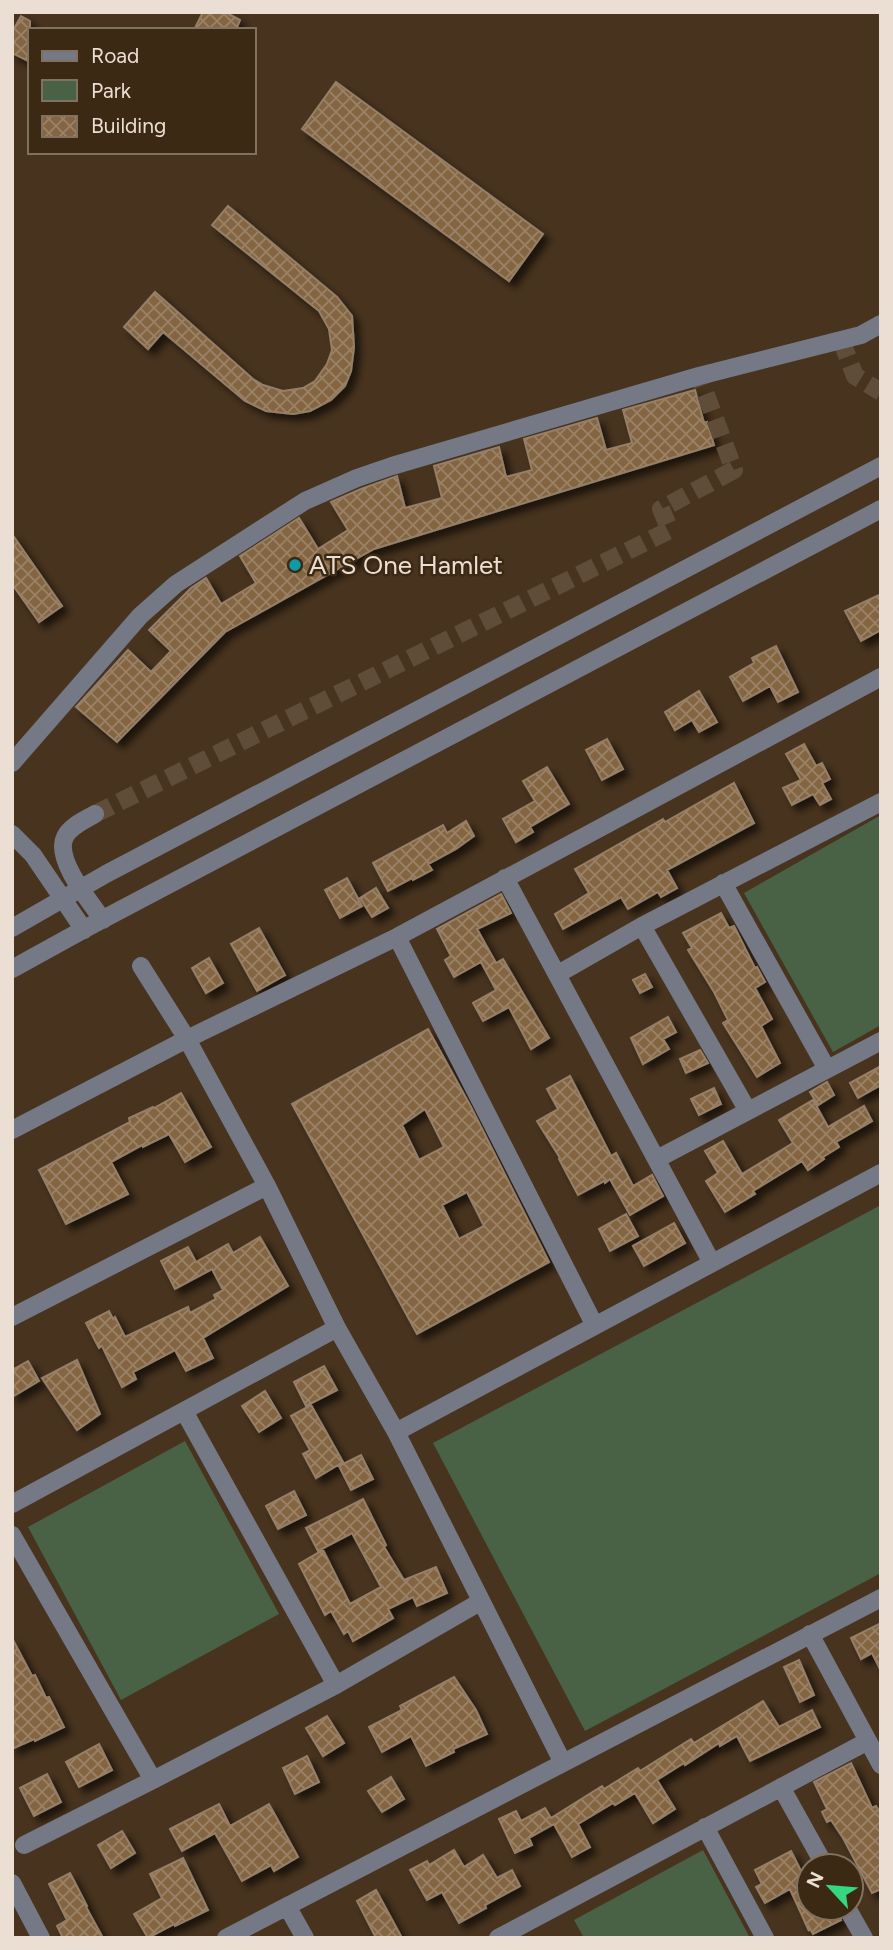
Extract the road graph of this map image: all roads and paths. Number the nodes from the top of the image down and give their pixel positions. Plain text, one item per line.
1 (881, 324) edge
2 (881, 466) edge
3 (881, 509) edge
4 (881, 677) edge
5 (12, 763) edge
6 (881, 802) edge
7 (95, 814) tunnel mouth
8 (12, 834) edge
9 (506, 878) junction
10 (723, 883) junction
11 (80, 888) junction
12 (62, 899) junction
13 (103, 920) junction
14 (642, 926) junction
15 (12, 928) edge
16 (84, 930) junction
17 (397, 937) junction
18 (141, 966) dead end
19 (12, 969) edge
20 (558, 974) junction
21 (187, 1039) junction
22 (881, 1041) edge
23 (827, 1069) junction
24 (748, 1111) junction
25 (12, 1130) edge
26 (657, 1159) junction
27 (881, 1173) edge
28 (267, 1186) junction
29 (712, 1263) junction
30 (12, 1317) edge
31 (594, 1325) junction
32 (337, 1328) junction
33 (184, 1411) junction
34 (396, 1432) junction
35 (12, 1504) edge
36 (12, 1535) edge
37 (881, 1598) edge
38 (480, 1602) junction
39 (810, 1634) junction
40 (336, 1685) junction
41 (868, 1741) junction
42 (563, 1763) junction
43 (881, 1765) edge
44 (153, 1780) junction
45 (781, 1787) junction
46 (705, 1827) junction
47 (24, 1845) dead end
48 (817, 1852) edge
49 (12, 1883) edge
50 (287, 1906) junction
51 (855, 1922) edge
52 (528, 1931) edge
53 (41, 1938) edge
54 (226, 1938) edge
55 (305, 1938) edge
56 (498, 1938) edge
57 (765, 1938) edge
58 (864, 1938) edge

1 - 5 street
2 - 11 street
3 - 13 street
4 - 9 street
6 - 10 street
7 - 11 street
8 - 12 street
9 - 17 street
9 - 20 street
10 - 14 street
10 - 23 street
11 - 12 street
11 - 13 street
12 - 15 street
12 - 16 street
13 - 16 street
14 - 20 street
14 - 24 street
16 - 19 street
17 - 21 street
17 - 31 street
18 - 21 street
20 - 26 street
21 - 25 street
21 - 28 street
22 - 23 street
23 - 24 street
24 - 26 street
26 - 29 street
27 - 29 street
28 - 30 street
28 - 32 street
29 - 31 street
31 - 34 street
32 - 33 street
32 - 34 street
33 - 35 street
33 - 40 street
34 - 38 street
36 - 44 street
37 - 39 street
38 - 40 street
38 - 42 street
39 - 41 street
39 - 42 street
40 - 44 street
41 - 43 street
41 - 45 street
42 - 50 street
44 - 47 street
45 - 46 street
45 - 48 street
46 - 52 street
46 - 57 street
49 - 53 street
50 - 54 street
50 - 55 street
51 - 58 street
52 - 56 street

